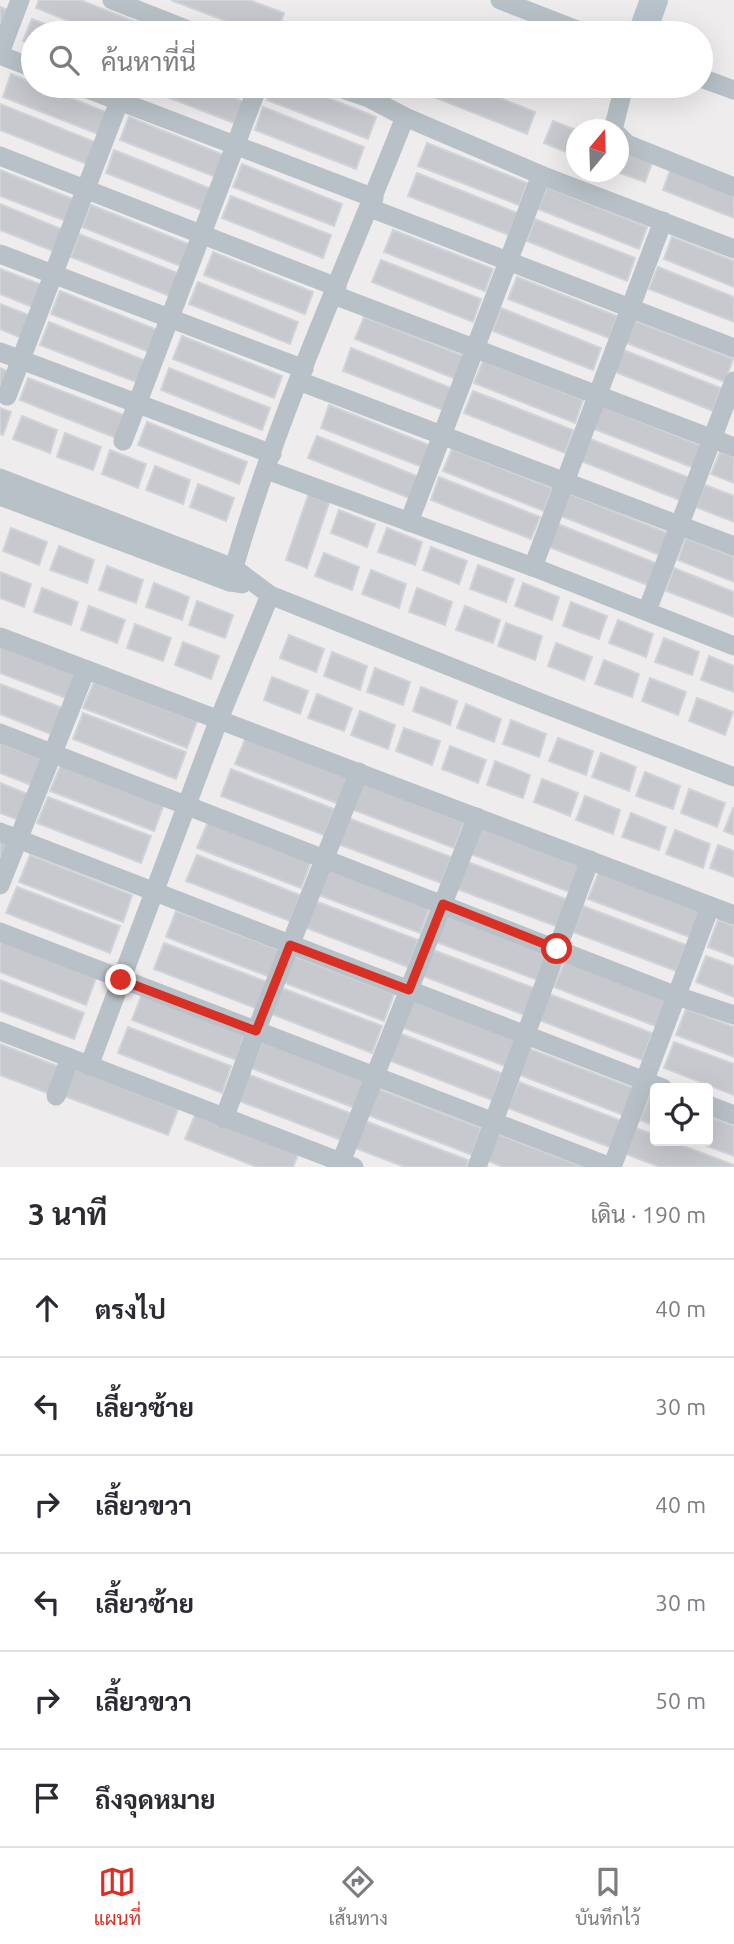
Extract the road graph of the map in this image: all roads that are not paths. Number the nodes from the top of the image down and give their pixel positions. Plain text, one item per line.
1 (20, 0) edge
2 (112, 0) edge
3 (500, 0) edge
4 (654, 0) edge
5 (144, 21) edge
6 (553, 21) edge
7 (646, 21) edge
8 (0, 54) edge
9 (21, 63) edge
10 (713, 82) edge
11 (734, 90) edge
12 (120, 98) edge
13 (133, 98) edge
14 (253, 98) edge
15 (369, 98) edge
16 (621, 98) edge
17 (405, 117) junction
18 (616, 119) edge
19 (629, 145) edge
20 (234, 146) junction
21 (0, 156) edge
22 (541, 175) junction
23 (734, 187) edge
24 (84, 188) junction
25 (372, 203) junction
26 (663, 221) junction
27 (201, 234) junction
28 (734, 249) edge
29 (0, 254) edge
30 (509, 260) junction
31 (52, 274) junction
32 (335, 291) junction
33 (631, 308) junction
34 (169, 319) junction
35 (734, 348) edge
36 (476, 350) junction
37 (0, 352) edge
38 (21, 359) junction
39 (301, 375) junction
40 (734, 381) edge
41 (598, 395) junction
42 (7, 396) dead end
43 (138, 404) junction
44 (443, 436) junction
45 (712, 439) junction
46 (123, 441) dead end
47 (734, 447) edge
48 (270, 462) junction
49 (0, 478) edge
50 (565, 482) junction
51 (0, 496) edge
52 (409, 522) junction
53 (680, 526) junction
54 (734, 546) edge
55 (533, 567) junction
56 (232, 575) junction
57 (264, 590) junction
58 (647, 611) junction
59 (0, 637) edge
60 (734, 646) edge
61 (86, 670) junction
62 (219, 719) junction
63 (0, 733) edge
64 (52, 753) junction
65 (359, 772) junction
66 (734, 777) edge
67 (187, 804) junction
68 (477, 817) junction
69 (9, 835) edge
70 (325, 858) junction
71 (590, 860) junction
72 (0, 886) edge
73 (154, 891) junction
74 (443, 904) junction
75 (710, 906) junction
76 (734, 915) edge
77 (0, 932) edge
78 (290, 945) junction
79 (557, 949) junction
80 (121, 980) junction
81 (409, 990) junction
82 (677, 996) junction
83 (734, 1015) edge
84 (0, 1031) edge
85 (256, 1031) junction
86 (525, 1035) junction
87 (69, 1058) junction
88 (89, 1066) junction
89 (375, 1076) junction
90 (650, 1083) edge
91 (655, 1083) edge
92 (650, 1093) edge
93 (56, 1096) dead end
94 (713, 1107) edge
95 (734, 1115) edge
96 (224, 1119) junction
97 (493, 1121) junction
98 (348, 1165) edge
99 (477, 1167) edge
100 (611, 1167) edge

1 - 8 street
2 - 5 street
3 - 6 street
4 - 7 street
8 - 9 street
10 - 11 street
12 - 24 street
13 - 20 street
14 - 20 street
15 - 17 street
16 - 18 street
17 - 22 street
17 - 25 street
19 - 23 street
20 - 25 street
20 - 27 street
21 - 24 street
22 - 26 street
22 - 30 street
24 - 27 street
24 - 31 street
25 - 30 street
25 - 32 street
26 - 28 street
26 - 33 street
27 - 32 street
27 - 34 street
29 - 31 street
30 - 33 street
30 - 36 street
31 - 34 street
31 - 38 street
32 - 36 street
32 - 39 street
33 - 35 street
33 - 41 street
34 - 39 street
34 - 43 street
36 - 41 street
36 - 44 street
37 - 38 street
38 - 42 street
38 - 43 street
39 - 44 street
39 - 48 street
40 - 45 street
41 - 45 street
41 - 50 street
43 - 46 street
43 - 48 street
44 - 50 street
44 - 52 street
45 - 47 street
45 - 53 street
48 - 52 street
48 - 56 street
49 - 56 street
50 - 53 street
50 - 55 street
51 - 56 street
52 - 55 street
53 - 54 street
53 - 58 street
55 - 58 street
56 - 57 street
57 - 62 street
57 - 66 street
58 - 60 street
59 - 61 street
61 - 62 street
61 - 64 street
62 - 65 street
62 - 67 street
63 - 64 street
64 - 67 street
64 - 69 street
65 - 68 street
65 - 70 street
67 - 70 street
67 - 73 street
68 - 71 street
68 - 74 street
69 - 72 street
69 - 73 street
70 - 74 street
70 - 78 street
71 - 75 street
71 - 79 street
73 - 78 street
73 - 80 street
74 - 79 street
74 - 81 street
75 - 76 street
75 - 82 street
77 - 80 street
78 - 81 street
78 - 85 street
79 - 82 street
79 - 86 street
80 - 85 street
80 - 88 street
81 - 86 street
81 - 89 street
82 - 83 street
82 - 91 street
84 - 87 street
85 - 89 street
85 - 96 street
86 - 90 street
86 - 97 street
87 - 88 street
87 - 93 street
88 - 96 street
89 - 97 street
89 - 98 street
92 - 100 street
94 - 95 street
96 - 98 street
97 - 99 street
97 - 100 street

